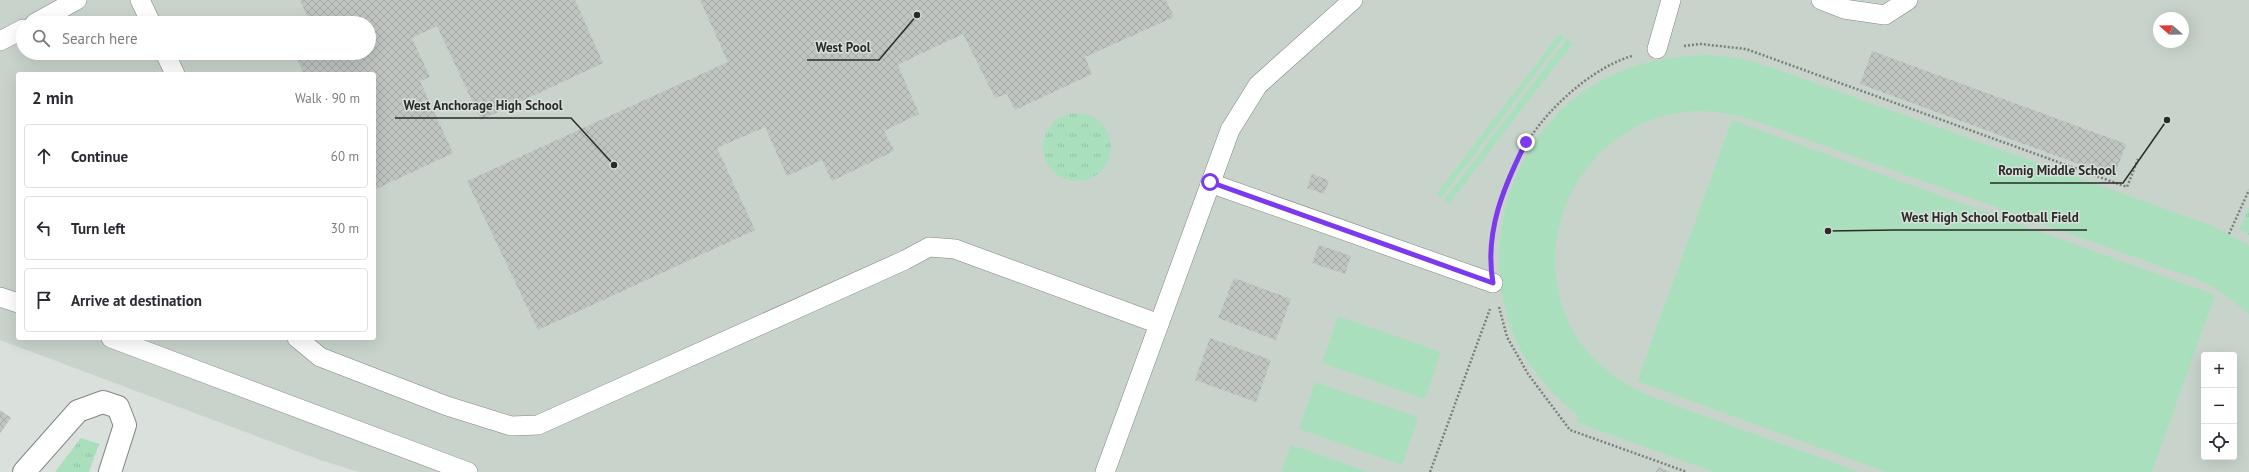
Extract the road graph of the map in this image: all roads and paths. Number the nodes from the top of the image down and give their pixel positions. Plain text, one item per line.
1 (77, 0) edge
2 (140, 0) edge
3 (1353, 0) edge
4 (1671, 0) edge
5 (1821, 0) edge
6 (1908, 0) edge
7 (48, 16) edge
8 (148, 16) edge
9 (16, 33) edge
10 (0, 41) edge
11 (1657, 49) junction
12 (168, 60) edge
13 (174, 72) edge
14 (2138, 159) dead end
15 (1210, 182) junction
16 (2249, 190) edge
17 (2229, 234) dead end
18 (1494, 289) junction
19 (0, 297) edge
20 (16, 302) edge
21 (1159, 324) junction
22 (116, 340) edge
23 (300, 340) edge
24 (24, 472) edge
25 (110, 472) edge
26 (468, 472) edge
27 (1105, 472) edge
28 (1430, 472) edge
29 (1687, 472) edge

1 - 7 lane
2 - 8 lane
3 - 15 lane
4 - 11 lane
5 - 6 lane
9 - 10 lane
11 - 14 path
11 - 18 path
12 - 13 lane
15 - 18 lane
15 - 21 lane
16 - 17 path
18 - 28 path
18 - 29 path
19 - 20 lane
21 - 23 lane
21 - 27 lane
22 - 26 lane
24 - 25 street

